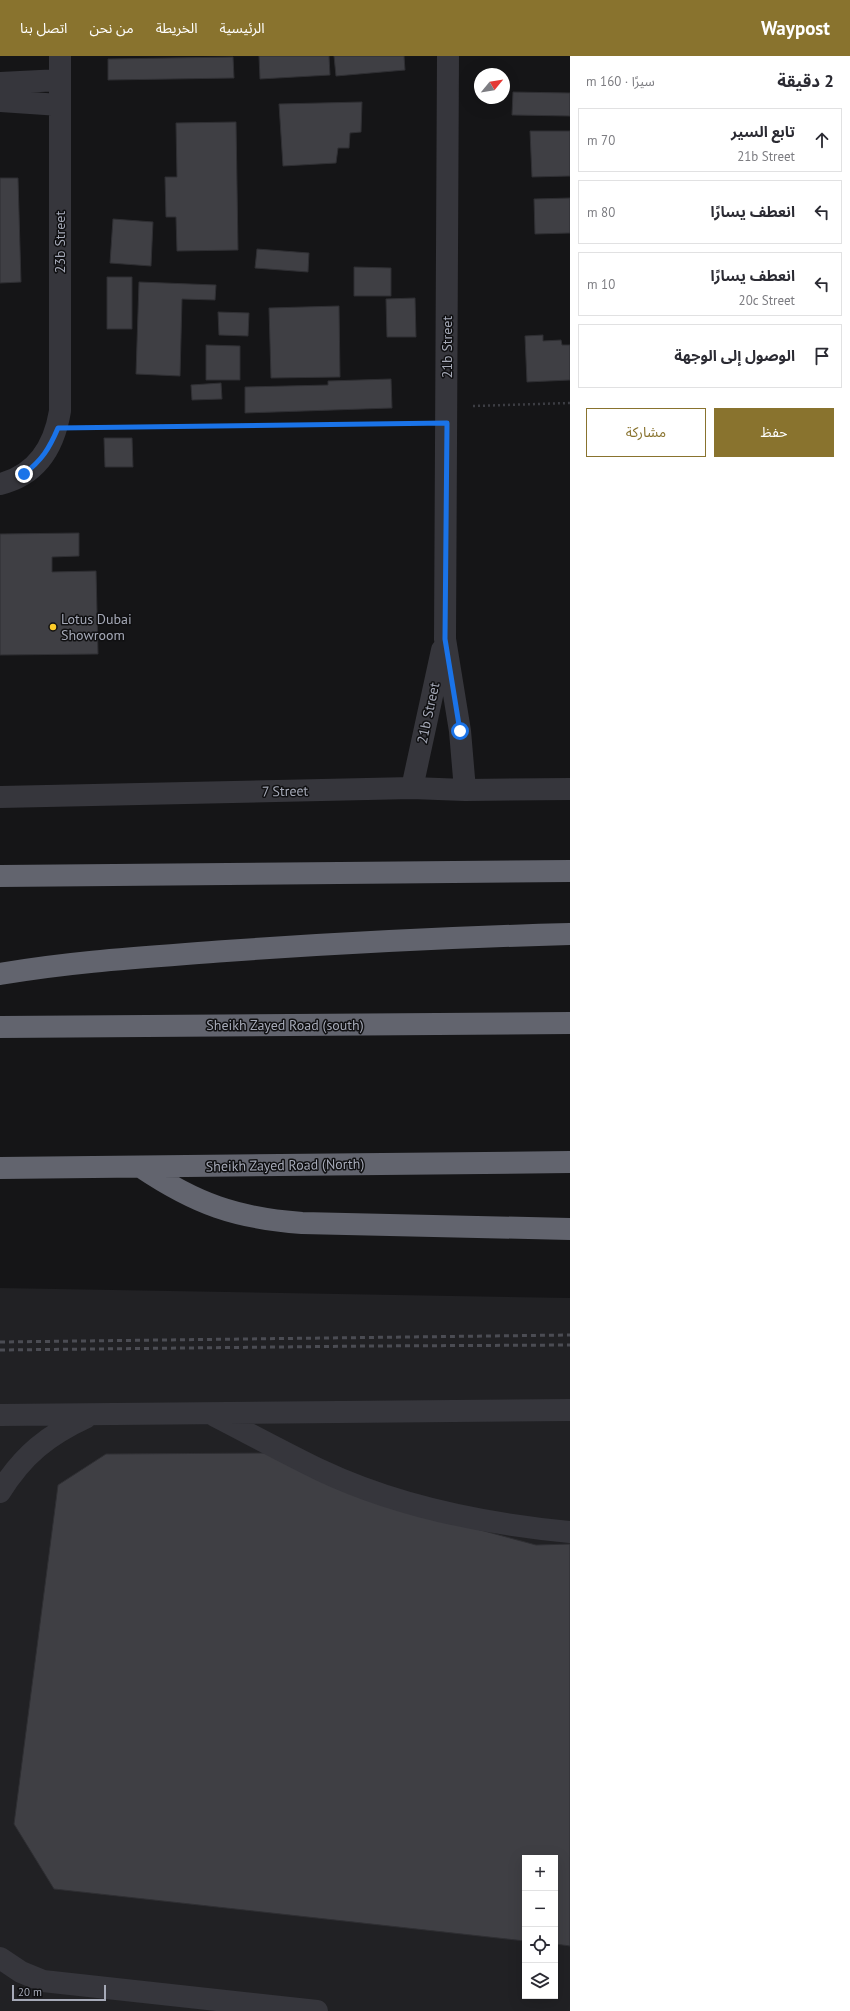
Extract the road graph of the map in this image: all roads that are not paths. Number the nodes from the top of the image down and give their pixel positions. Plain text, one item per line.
1 (60, 56) edge
2 (448, 56) edge
3 (60, 80) junction
4 (0, 83) edge
5 (0, 101) edge
6 (60, 105) junction
7 (0, 484) edge
8 (445, 639) junction
9 (412, 788) junction
10 (570, 789) edge
11 (465, 790) junction
12 (0, 797) edge
13 (570, 871) edge
14 (0, 876) edge
15 (570, 934) edge
16 (0, 974) edge
17 (570, 1023) edge
18 (0, 1027) edge
19 (570, 1162) edge
20 (141, 1167) junction
21 (0, 1168) edge
22 (570, 1229) edge
23 (570, 1410) edge
24 (92, 1414) junction
25 (212, 1414) junction
26 (0, 1415) edge
27 (0, 1492) edge
28 (570, 1532) edge
29 (0, 1958) edge
30 (317, 2011) edge

1 - 3 street, 23b Street
2 - 8 street, 21b Street
3 - 4 street
3 - 6 street, 23b Street
5 - 6 street
6 - 7 street, 23b Street
8 - 9 street, 21b Street
8 - 11 street, 21b Street
9 - 11 street, 7 Street
9 - 12 street, 7 Street
10 - 11 street, 7 Street
13 - 14 highway
15 - 16 highway
17 - 18 highway, Sheikh Zayed Road (south)
19 - 20 highway, Sheikh Zayed Road (North)
20 - 21 highway, Sheikh Zayed Road (North)
20 - 22 highway
23 - 25 street
24 - 25 street
24 - 26 street
24 - 27 street
25 - 28 street
29 - 30 street

